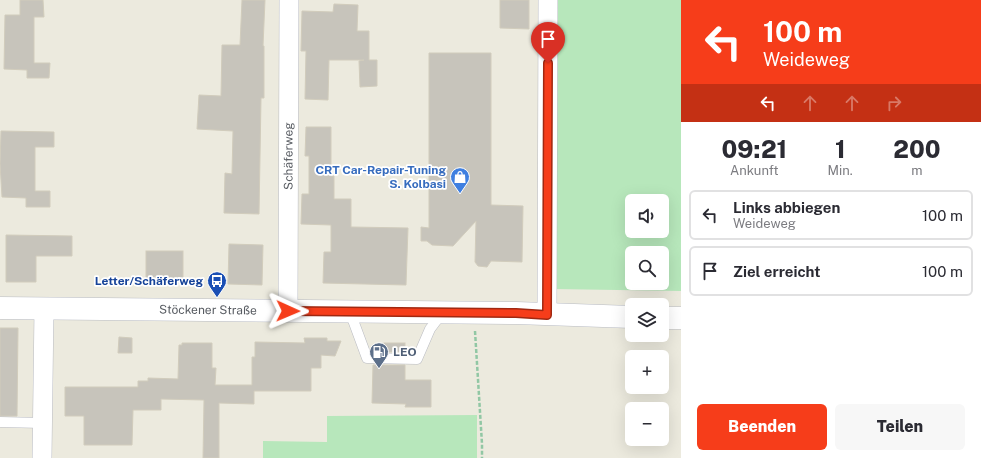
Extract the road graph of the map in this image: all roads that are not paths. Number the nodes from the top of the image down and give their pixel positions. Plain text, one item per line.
1 (289, 0) edge
2 (548, 0) edge
3 (0, 308) edge
4 (44, 309) junction
5 (288, 311) junction
6 (350, 312) junction
7 (442, 313) junction
8 (547, 315) junction
9 (625, 317) edge
10 (669, 318) edge
11 (681, 318) edge
12 (0, 422) edge
13 (42, 422) junction
14 (42, 458) edge

1 - 5 street, Schäferweg
2 - 8 street
3 - 4 main road, Stöckener Straße
4 - 5 main road, Stöckener Straße
4 - 13 street
5 - 6 main road, Stöckener Straße
6 - 7 main road, Stöckener Straße
6 - 7 lane
7 - 8 main road, Stöckener Straße
8 - 9 main road, Stöckener Straße
10 - 11 main road
12 - 13 lane
13 - 14 street

